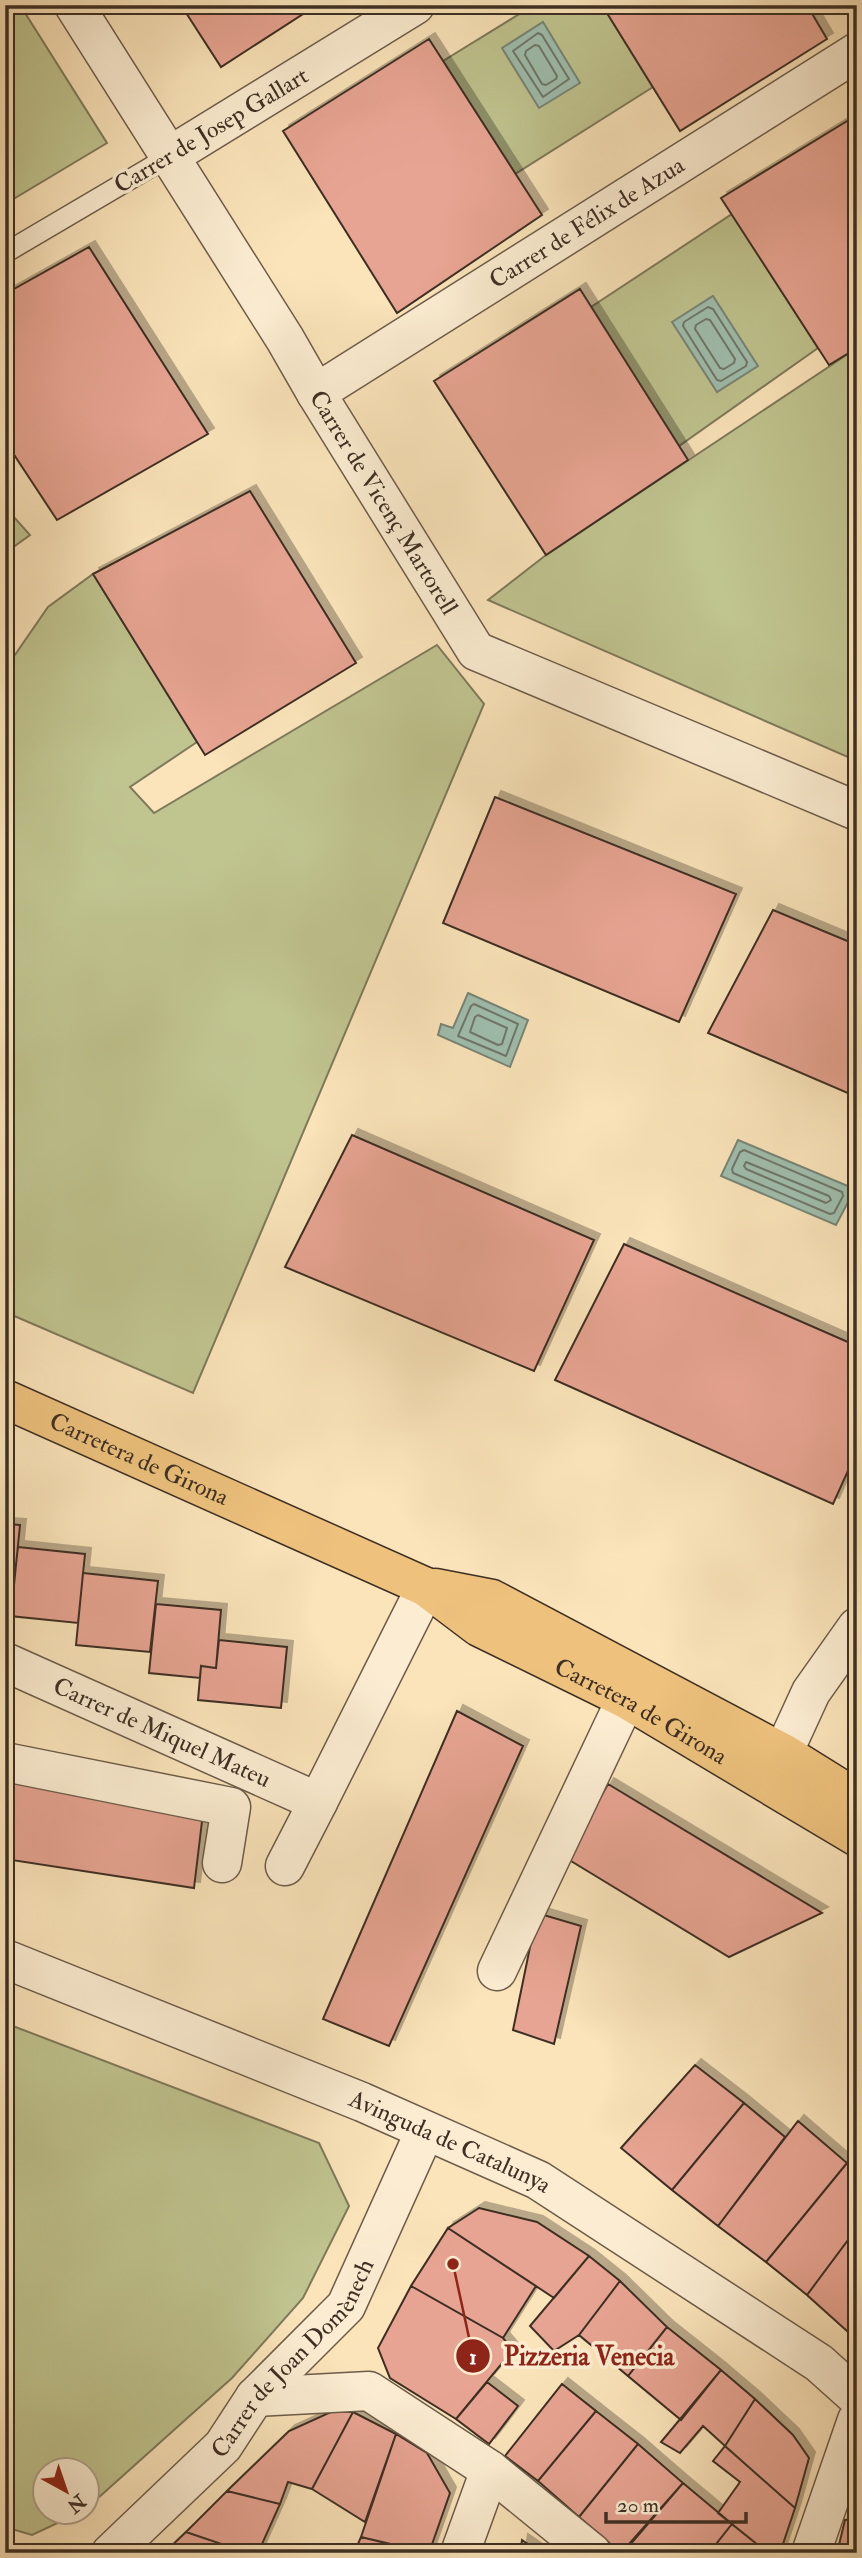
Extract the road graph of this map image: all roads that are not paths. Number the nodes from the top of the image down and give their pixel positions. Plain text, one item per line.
1 (74, 5) edge
2 (415, 5) edge
3 (857, 52) edge
4 (168, 157) junction
5 (5, 253) edge
6 (316, 393) junction
7 (857, 811) edge
8 (5, 1399) edge
9 (426, 1587) junction
10 (857, 1627) edge
11 (5, 1662) edge
12 (626, 1699) junction
13 (783, 1753) junction
14 (5, 1762) edge
15 (857, 1799) edge
16 (318, 1802) junction
17 (857, 1837) edge
18 (222, 1863) dead end
19 (285, 1866) dead end
20 (5, 1959) edge
21 (497, 1971) dead end
22 (425, 2131) junction
23 (255, 2397) junction
24 (857, 2397) edge
25 (857, 2420) edge
26 (490, 2470) junction
27 (111, 2553) edge
28 (460, 2553) edge
29 (592, 2553) edge
30 (811, 2553) edge

1 - 4 street, Carrer de Vicenç Martorell
2 - 4 street, Carrer de Josep Gallart
3 - 6 street, Carrer de Félix de Azua
4 - 5 lane, Carrer de Josep Gallart
4 - 6 street, Carrer de Vicenç Martorell
6 - 7 street, Carrer de Vicenç Martorell
8 - 9 main road, Carretera de Girona
9 - 12 main road, Carretera de Girona
9 - 13 main road, Carretera de Girona
9 - 16 street
10 - 13 street
11 - 16 street, Carrer de Miquel Mateu
12 - 17 main road, Carretera de Girona
12 - 21 street
13 - 15 main road, Carretera de Girona
14 - 18 street
16 - 19 street
20 - 22 street, Avinguda de Catalunya
22 - 23 street, Carrer de Joan Domènech
22 - 24 street, Avinguda de Catalunya
23 - 26 street
23 - 27 street, Carrer de Joan Domènech
25 - 30 street
26 - 28 street
26 - 29 street

